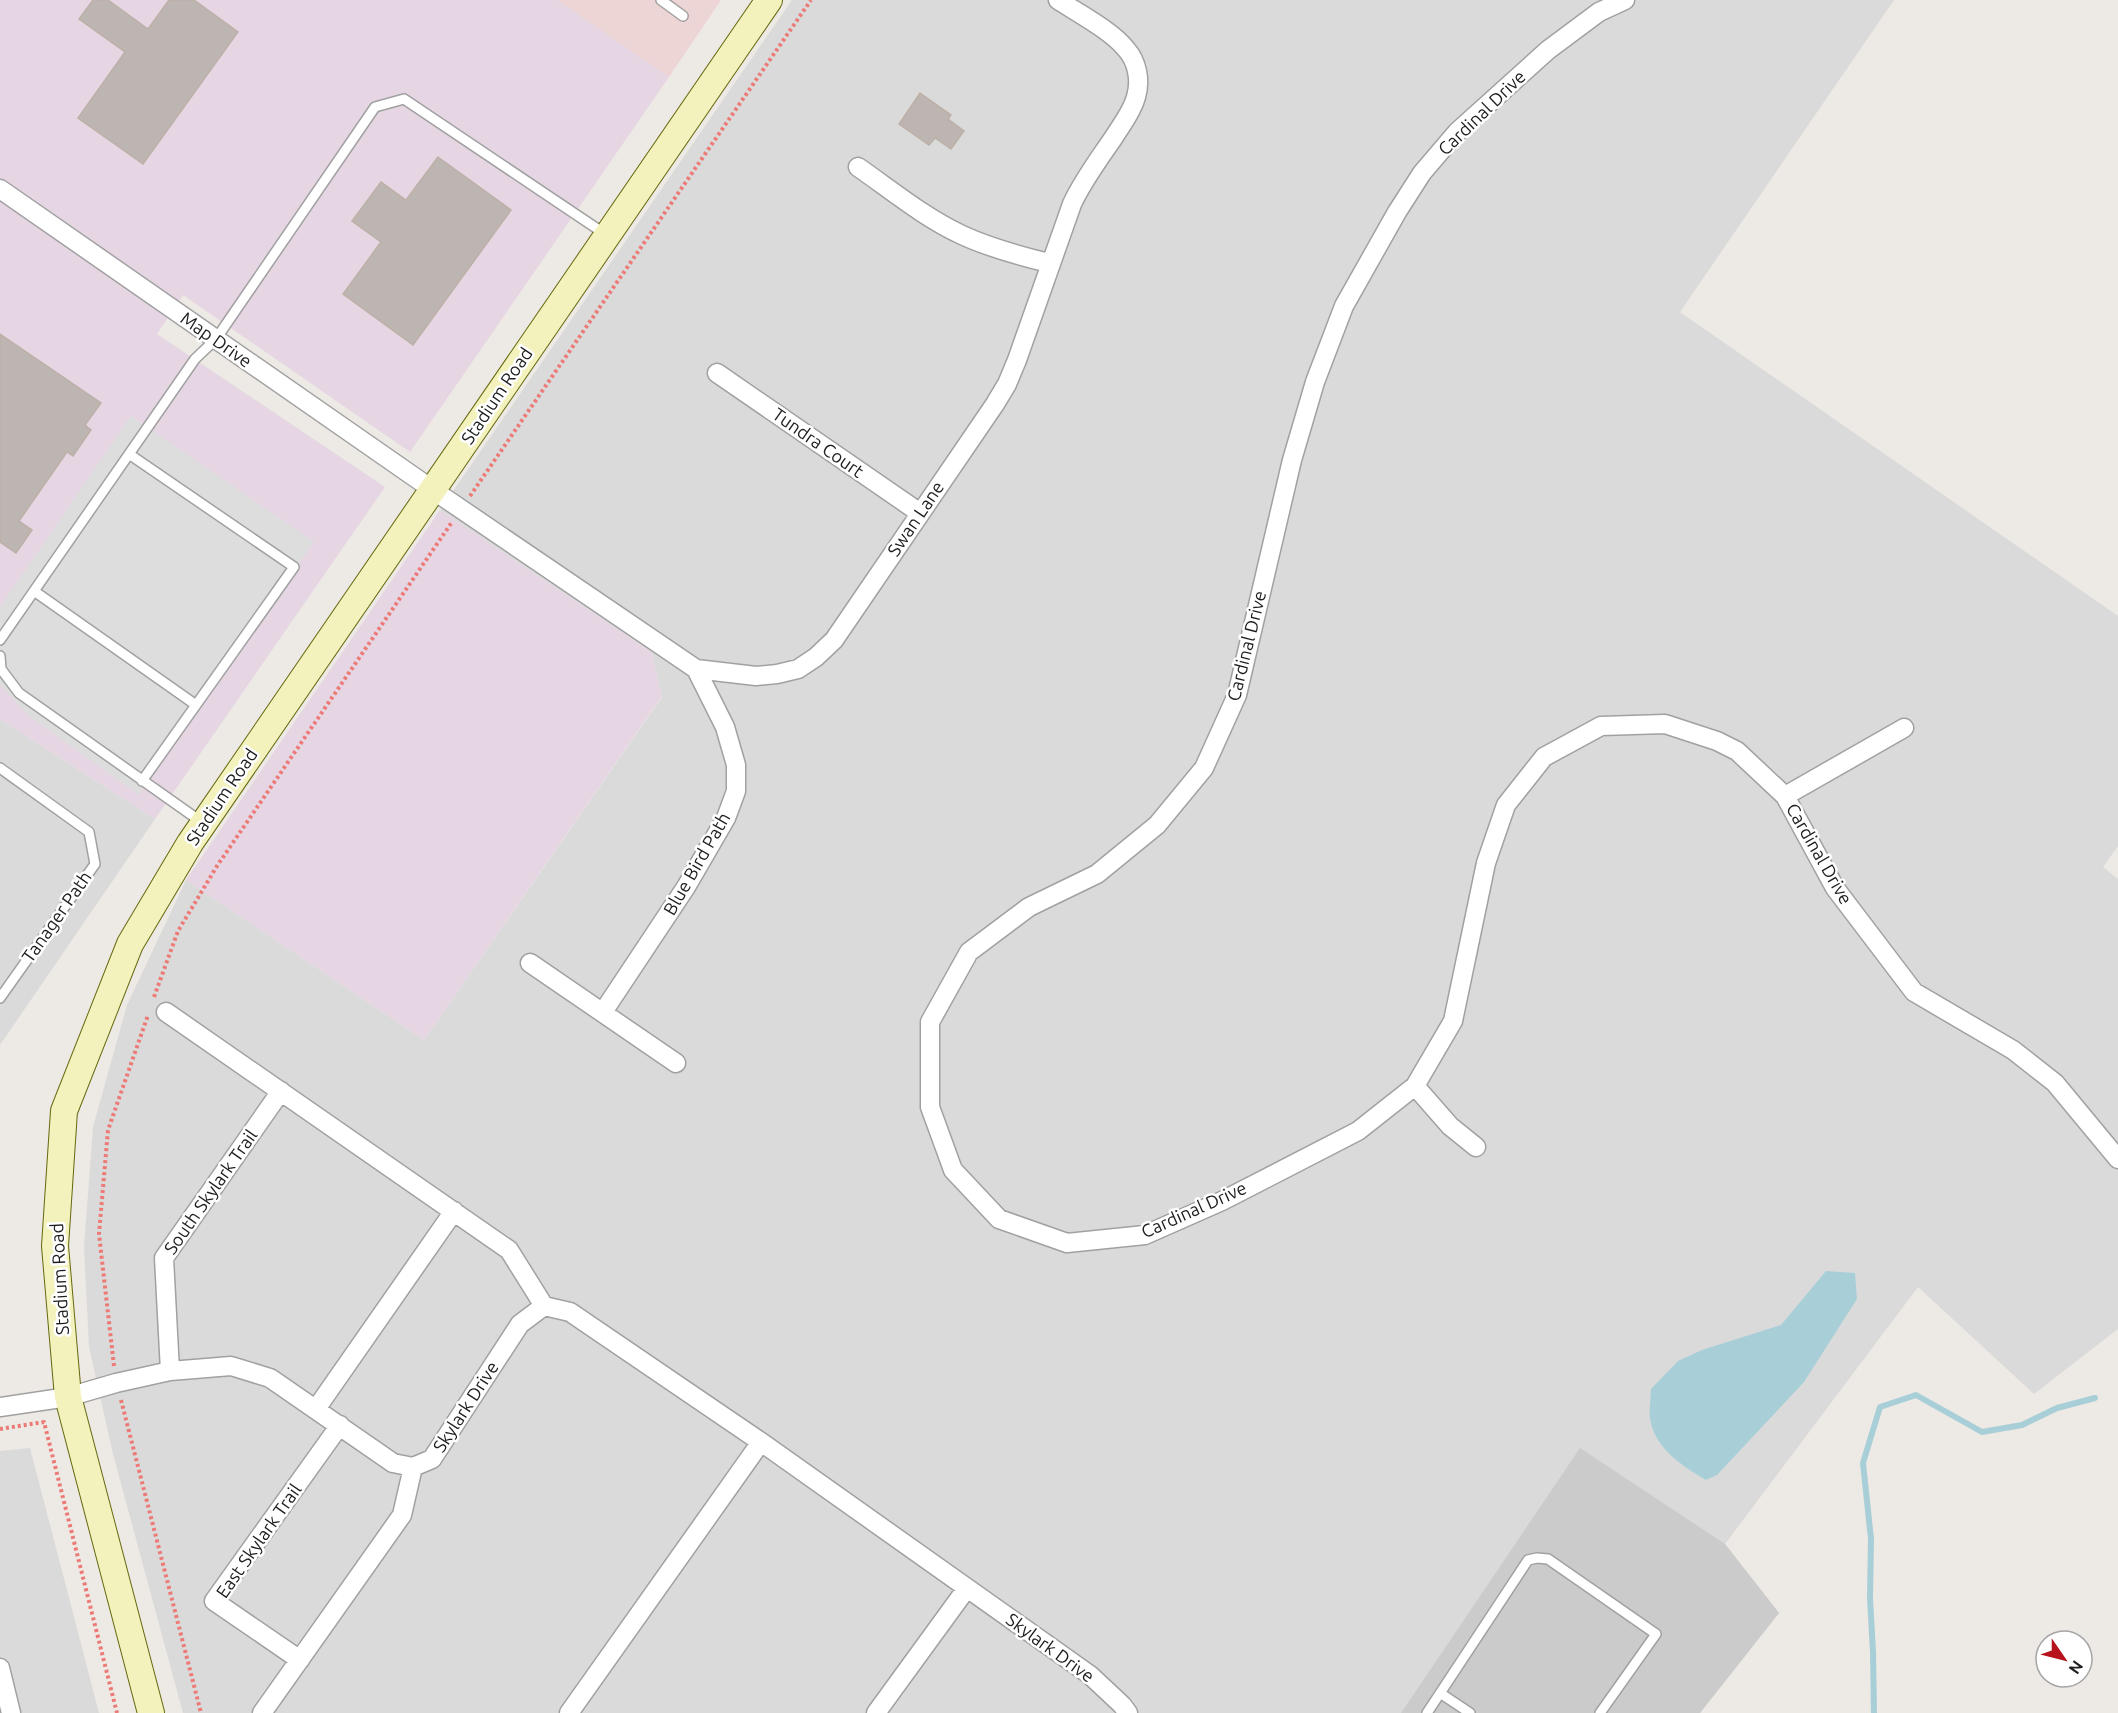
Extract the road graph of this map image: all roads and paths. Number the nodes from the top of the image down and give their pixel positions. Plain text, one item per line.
1 (661, 0) edge
2 (769, 0) edge
3 (811, 0) edge
4 (1058, 0) edge
5 (1624, 0) edge
6 (683, 16) dead end
7 (858, 167) dead end
8 (0, 189) edge
9 (607, 236) junction
10 (1049, 263) junction
11 (216, 339) junction
12 (717, 373) dead end
13 (129, 454) junction
14 (433, 490) junction
15 (461, 510) junction
16 (920, 513) junction
17 (34, 591) junction
18 (0, 640) edge
19 (0, 656) edge
20 (696, 669) junction
21 (196, 705) junction
22 (1904, 728) dead end
23 (0, 769) edge
24 (142, 781) junction
25 (1785, 796) junction
26 (204, 824) junction
27 (530, 963) dead end
28 (0, 998) edge
29 (154, 998) dead end
30 (158, 1010) joint
31 (603, 1012) junction
32 (675, 1063) dead end
33 (1415, 1086) junction
34 (281, 1091) junction
35 (1476, 1147) dead end
36 (2118, 1159) edge
37 (454, 1211) junction
38 (544, 1306) junction
39 (170, 1371) junction
40 (117, 1383) junction
41 (68, 1397) junction
42 (0, 1407) edge
43 (316, 1409) junction
44 (340, 1425) junction
45 (0, 1429) edge
46 (761, 1442) junction
47 (413, 1467) junction
48 (967, 1588) junction
49 (300, 1660) junction
50 (0, 1668) edge
51 (1440, 1693) junction
52 (11, 1713) edge
53 (117, 1713) edge
54 (151, 1713) edge
55 (201, 1713) edge
56 (262, 1713) edge
57 (569, 1713) edge
58 (876, 1713) edge
59 (1128, 1713) edge
60 (1427, 1713) edge
61 (1470, 1713) edge
62 (1600, 1713) edge

1 - 6 lane
2 - 9 street, Stadium Road
3 - 15 path
4 - 10 street, Swan Lane
5 - 33 street, Cardinal Drive
7 - 10 street
8 - 11 street, Map Drive
9 - 11 lane
9 - 14 street, Stadium Road
10 - 16 street, Swan Lane
11 - 13 lane
11 - 14 street, Map Drive
12 - 16 street, Tundra Court
13 - 17 lane
13 - 21 lane
14 - 15 street, Swan Lane
14 - 26 street, Stadium Road
15 - 20 street, Swan Lane
15 - 29 path
16 - 20 street, Swan Lane
17 - 18 lane
17 - 21 lane
19 - 24 lane
20 - 31 street, Blue Bird Path
21 - 24 lane
22 - 25 street
23 - 28 lane, Tanager Path
24 - 26 lane
25 - 33 street, Cardinal Drive
25 - 36 street, Cardinal Drive
26 - 41 street, Stadium Road
27 - 31 street
30 - 34 street
30 - 40 path
31 - 32 street
33 - 35 street
34 - 37 street
34 - 39 street, South Skylark Trail
37 - 38 street
37 - 43 street
38 - 46 street, Skylark Drive
38 - 47 street, Skylark Drive
39 - 40 street
39 - 43 street
40 - 41 street
40 - 55 path
41 - 42 street
41 - 54 street, Stadium Road
43 - 44 street
44 - 47 street
44 - 49 street, East Skylark Trail
45 - 53 path
46 - 48 street, Skylark Drive
46 - 57 street
47 - 49 street
48 - 58 street
48 - 59 street, Skylark Drive
49 - 56 street
50 - 52 street
51 - 60 lane
51 - 61 lane
51 - 62 lane

